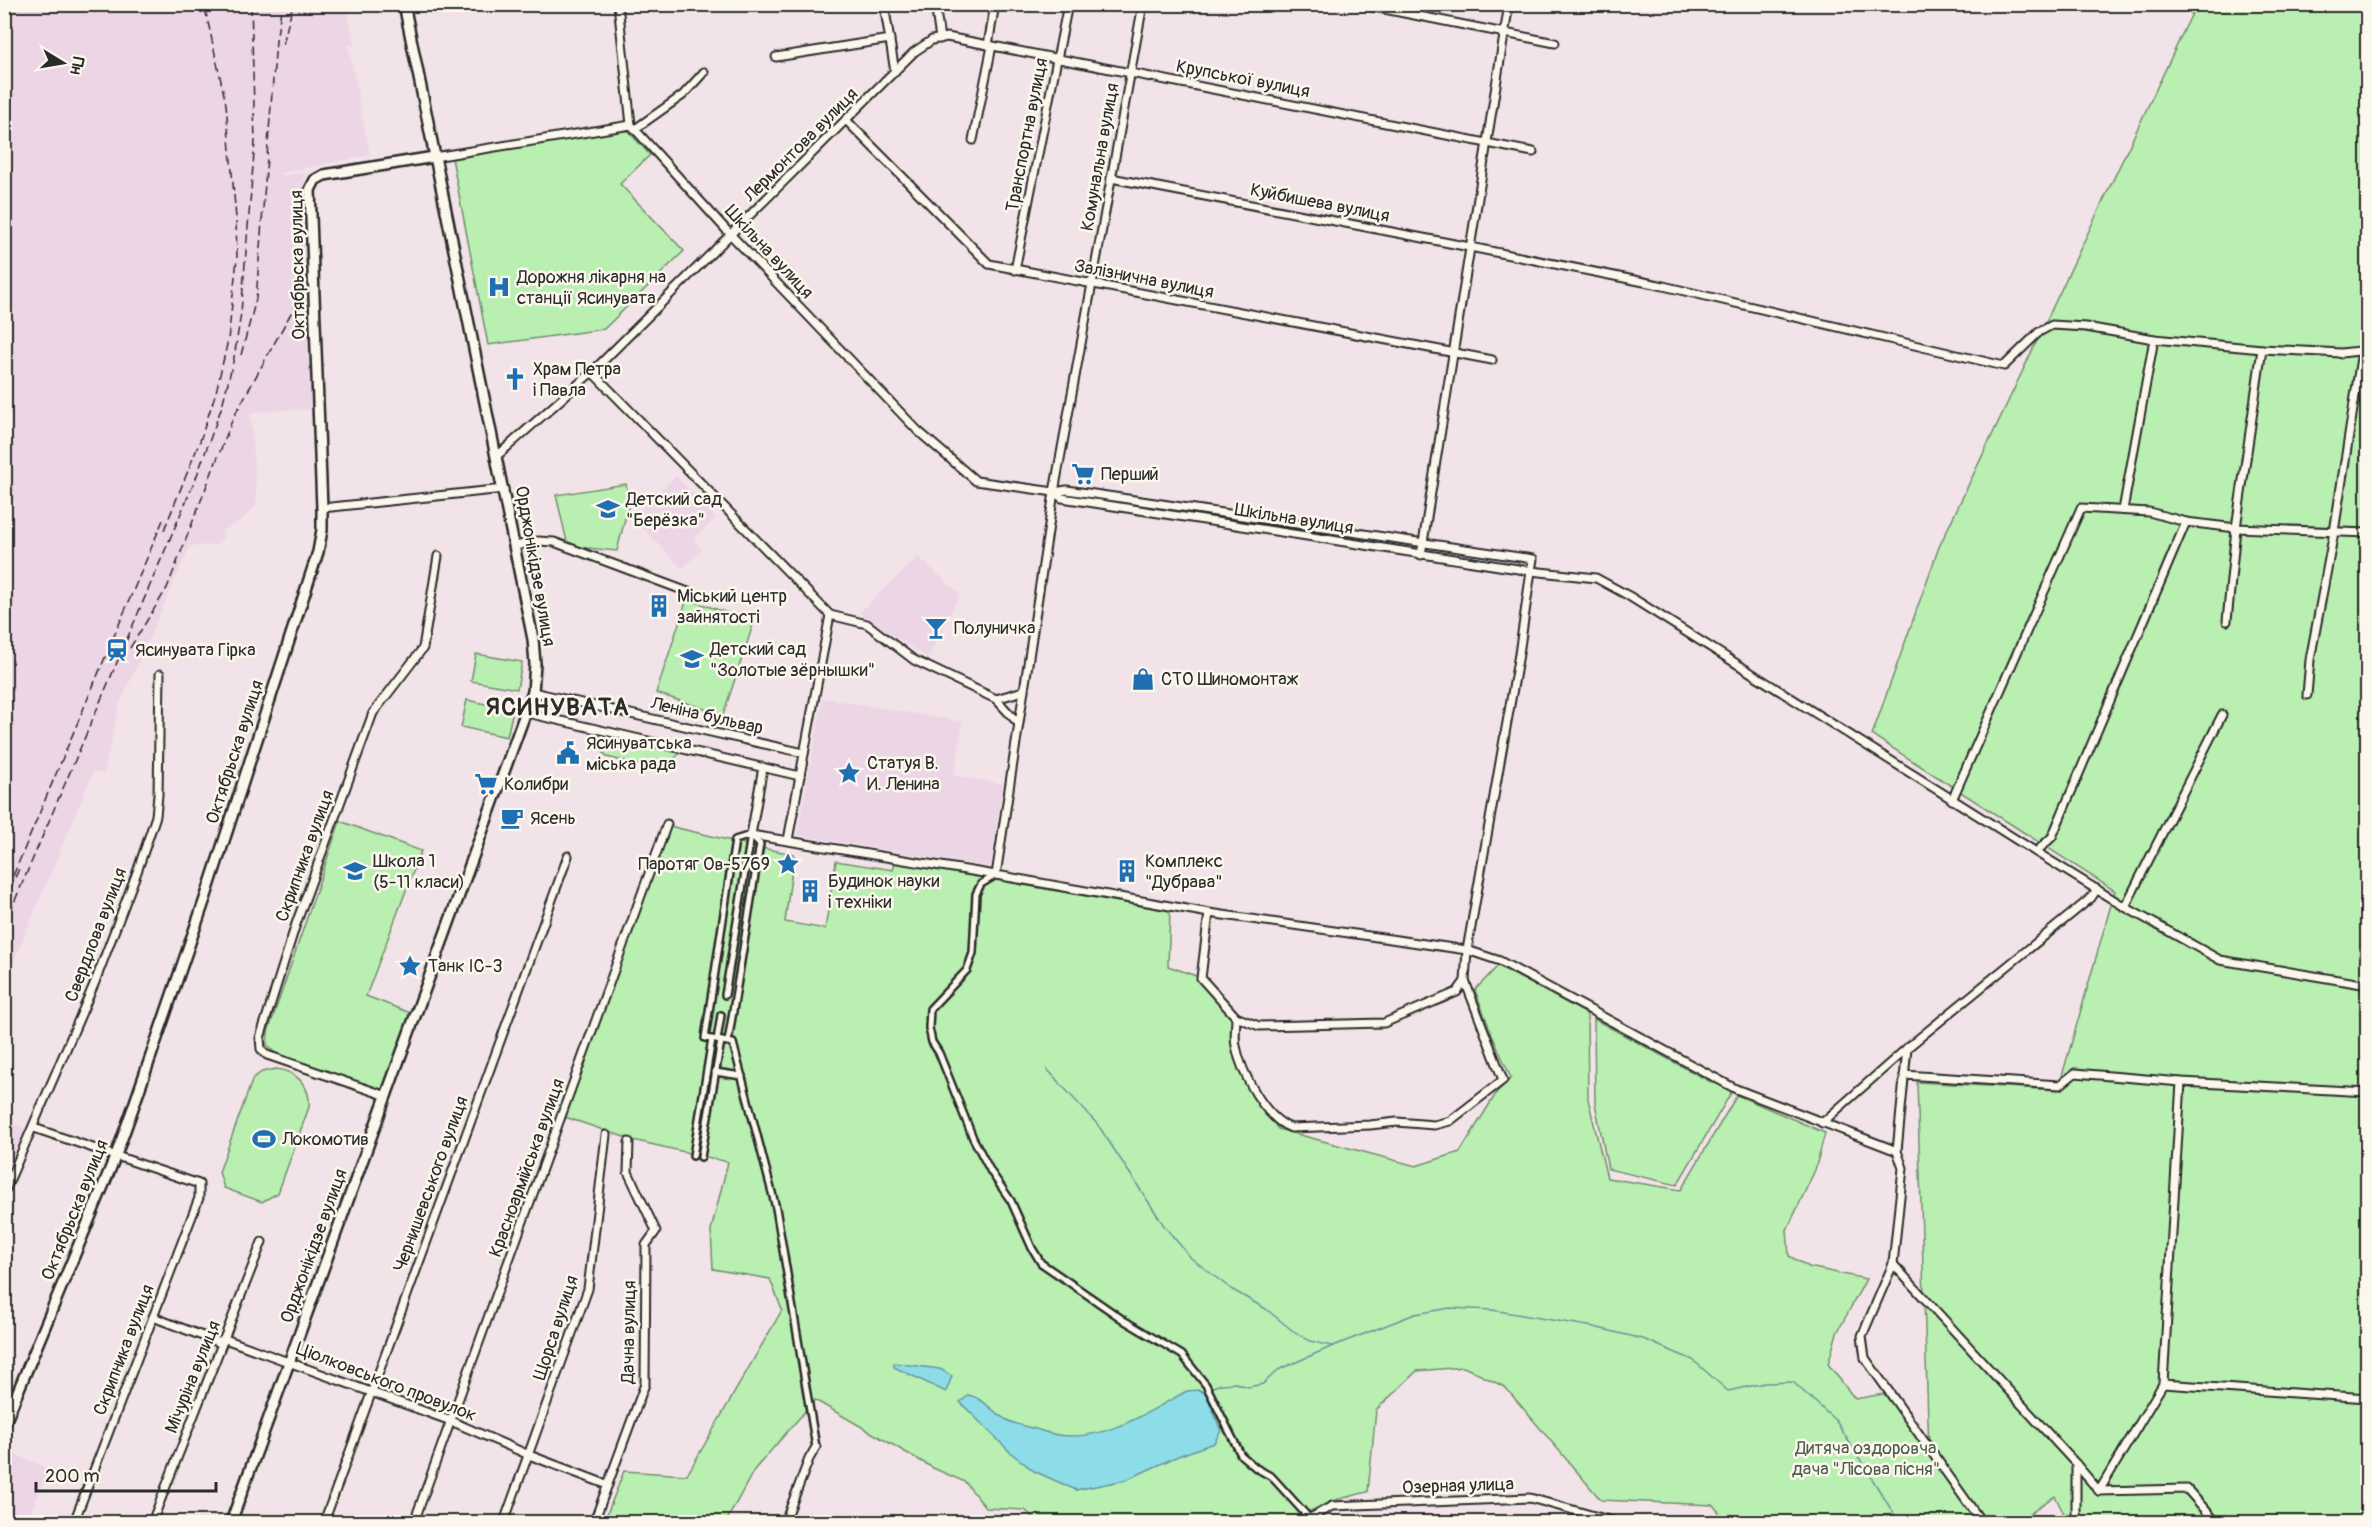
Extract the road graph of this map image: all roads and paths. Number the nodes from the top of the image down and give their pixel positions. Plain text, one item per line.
1 (404, 4) edge
2 (618, 4) edge
3 (884, 4) edge
4 (935, 4) edge
5 (995, 4) edge
6 (1068, 4) edge
7 (1143, 4) edge
8 (1359, 4) edge
9 (1509, 4) edge
10 (1504, 33) junction
11 (944, 38) junction
12 (890, 39) junction
13 (1555, 43) dead end
14 (990, 45) junction
15 (776, 57) dead end
16 (1058, 58) junction
17 (704, 72) dead end
18 (895, 72) junction
19 (1131, 72) junction
20 (846, 120) junction
21 (633, 127) junction
22 (973, 140) dead end
23 (1487, 143) junction
24 (1533, 152) dead end
25 (434, 158) junction
26 (1111, 178) junction
27 (731, 235) junction
28 (1470, 247) junction
29 (1015, 270) junction
30 (1092, 285) junction
31 (2154, 339) junction
32 (2262, 349) junction
33 (2365, 351) edge
34 (1453, 353) junction
35 (1492, 360) dead end
36 (592, 372) junction
37 (497, 456) junction
38 (504, 489) junction
39 (1054, 492) junction
40 (322, 508) junction
41 (2123, 510) junction
42 (2186, 522) junction
43 (2236, 528) junction
44 (2334, 532) junction
45 (2367, 533) edge
46 (1423, 543) junction
47 (515, 546) junction
48 (1421, 555) junction
49 (438, 556) dead end
50 (1531, 571) junction
51 (688, 592) dead end
52 (830, 615) junction
53 (2227, 621) dead end
54 (160, 674) dead end
55 (1023, 690) junction
56 (533, 692) junction
57 (2307, 695) dead end
58 (996, 699) junction
59 (527, 712) junction
60 (2222, 715) dead end
61 (1018, 723) junction
62 (804, 753) junction
63 (763, 767) junction
64 (800, 776) junction
65 (1952, 800) junction
66 (668, 824) dead end
67 (751, 835) junction
68 (788, 840) junction
69 (2036, 852) junction
70 (568, 856) dead end
71 (996, 875) junction
72 (2097, 889) junction
73 (2125, 907) junction
74 (1209, 913) junction
75 (1467, 950) junction
76 (1464, 981) junction
77 (2367, 986) edge
78 (724, 995) dead end
79 (722, 1015) dead end
80 (1236, 1017) junction
81 (717, 1040) junction
82 (728, 1042) junction
83 (1906, 1048) junction
84 (707, 1070) junction
85 (716, 1072) junction
86 (1904, 1075) junction
87 (742, 1076) junction
88 (2181, 1082) junction
89 (2367, 1092) edge
90 (387, 1096) junction
91 (1822, 1123) junction
92 (34, 1128) junction
93 (606, 1135) dead end
94 (628, 1142) dead end
95 (1897, 1151) junction
96 (116, 1155) junction
97 (693, 1156) dead end
98 (702, 1157) dead end
99 (4, 1193) edge
100 (262, 1242) dead end
101 (1893, 1264) junction
102 (153, 1317) junction
103 (225, 1339) junction
104 (289, 1362) junction
105 (2163, 1384) junction
106 (371, 1392) junction
107 (2367, 1398) edge
108 (451, 1421) junction
109 (4, 1425) edge
110 (816, 1447) joint
111 (528, 1455) junction
112 (2076, 1464) junction
113 (608, 1485) junction
114 (2098, 1491) junction
115 (1980, 1520) dead end
116 (1307, 1521) edge
117 (74, 1522) edge
118 (152, 1522) edge
119 (231, 1522) edge
120 (324, 1522) edge
121 (414, 1522) edge
122 (504, 1522) edge
123 (594, 1522) edge
124 (784, 1522) edge
125 (1616, 1522) edge
126 (2076, 1522) edge
127 (2216, 1522) edge

1 - 25 main road, Орджонікідзе вулиця
2 - 21 street
3 - 12 street
4 - 11 street
5 - 14 street
6 - 16 street, Транспортна вулиця
7 - 19 street, Комунальна вулиця
8 - 10 street
9 - 10 street
10 - 13 street
10 - 23 street
11 - 14 street, Крупської вулиця
11 - 18 street, Лермонтова вулиця
12 - 15 street
12 - 18 street
14 - 16 street, Крупської вулиця
14 - 22 street
16 - 19 street, Крупської вулиця
16 - 29 street, Транспортна вулиця
17 - 21 street
18 - 20 street, Лермонтова вулиця
19 - 23 street, Крупської вулиця
19 - 26 street, Комунальна вулиця
20 - 27 street, Лермонтова вулиця
20 - 29 street, Залізнична вулиця
21 - 25 street
21 - 27 street, Шкільна вулиця
23 - 24 street, Крупської вулиця
23 - 28 street
25 - 37 main road, Орджонікідзе вулиця
25 - 40 main road, Октябрьска вулиця
26 - 28 street, Куйбишева вулиця
26 - 30 street, Комунальна вулиця
27 - 36 street, Лермонтова вулиця
27 - 39 street, Шкільна вулиця
28 - 31 street, Куйбишева вулиця
28 - 34 street
29 - 30 street, Залізнична вулиця
30 - 34 street, Залізнична вулиця
30 - 39 street, Комунальна вулиця
31 - 32 street
31 - 41 street
32 - 33 street
32 - 43 street
33 - 44 street
34 - 35 street, Залізнична вулиця
34 - 46 street
36 - 37 street, Лермонтова вулиця
36 - 52 street
37 - 38 main road, Орджонікідзе вулиця
38 - 40 street
38 - 47 main road, Орджонікідзе вулиця
39 - 46 street, Шкільна вулиця
39 - 48 street, Шкільна вулиця
39 - 55 street, Комунальна вулиця
40 - 96 main road, Октябрьска вулиця
41 - 42 street
41 - 65 street
42 - 43 street
42 - 69 street
43 - 44 street
43 - 53 street
44 - 45 street
44 - 57 street
46 - 48 street
46 - 50 street, Шкільна вулиця
47 - 51 street
47 - 56 main road, Орджонікідзе вулиця
48 - 50 street, Шкільна вулиця
49 - 90 street, Скрипника вулиця
50 - 65 street, Шкільна вулиця
50 - 75 street
52 - 58 street
52 - 62 street
54 - 92 street, Свердлова вулиця
55 - 58 street
55 - 61 street, Комунальна вулиця
56 - 59 main road, Орджонікідзе вулиця
56 - 62 street, Леніна бульвар
58 - 61 street
59 - 63 street, Леніна бульвар
59 - 90 main road, Орджонікідзе вулиця
60 - 73 street
61 - 71 street, Комунальна вулиця
62 - 64 street
63 - 64 street, Леніна бульвар
63 - 67 street
64 - 68 street
65 - 69 street, Шкільна вулиця
66 - 108 street, Красноармійська вулиця
67 - 68 street
67 - 78 street
67 - 81 street
67 - 82 street
68 - 71 street
69 - 72 street, Шкільна вулиця
70 - 106 street, Чернишевського вулиця
71 - 74 street
71 - 116 street
72 - 73 street, Шкільна вулиця
72 - 83 street
73 - 77 street, Шкільна вулиця
74 - 75 street
74 - 80 street
75 - 76 street
75 - 91 street
76 - 80 street
76 - 80 street
79 - 81 street
81 - 82 street
81 - 84 street
81 - 85 street
82 - 87 street
83 - 86 street
83 - 91 street
84 - 85 street
84 - 97 street
85 - 87 street
85 - 98 street
86 - 88 street
86 - 95 street
87 - 110 street
88 - 89 street
88 - 105 street
90 - 104 main road, Орджонікідзе вулиця
91 - 95 street
92 - 96 street
92 - 99 street, Свердлова вулиця
93 - 111 street, Щорса вулиця
94 - 113 street, Дачна вулиця
95 - 101 street
96 - 102 street, Скрипника вулиця
96 - 109 main road, Октябрьска вулиця
100 - 103 street, Мічуріна вулиця
101 - 112 street
101 - 115 street
102 - 103 street, Ціолковського провулок
102 - 117 street, Скрипника вулиця
103 - 104 street, Ціолковського провулок
103 - 118 street, Мічуріна вулиця
104 - 106 street, Ціолковського провулок
104 - 119 main road, Орджонікідзе вулиця
105 - 107 street
105 - 114 street
106 - 108 street, Ціолковського провулок
106 - 120 street, Чернишевського вулиця
108 - 111 street, Ціолковського провулок
108 - 121 street, Красноармійська вулиця
110 - 124 street
111 - 113 street, Ціолковського провулок
111 - 122 street, Щорса вулиця
112 - 114 street
112 - 126 street
113 - 123 street, Дачна вулиця
114 - 127 street
116 - 125 street, Озерная улица

